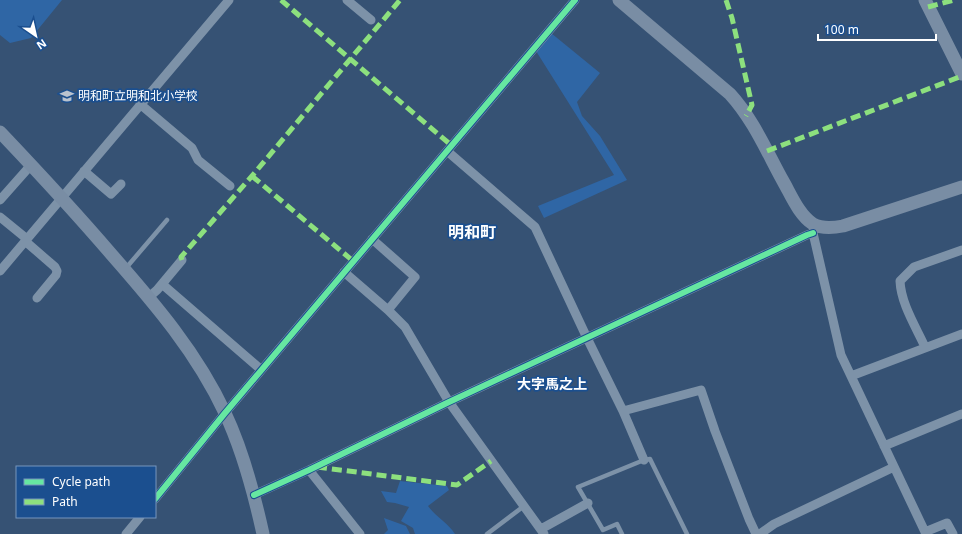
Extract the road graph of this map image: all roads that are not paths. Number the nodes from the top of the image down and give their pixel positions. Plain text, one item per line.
1 (228, 0) edge
2 (347, 0) edge
3 (576, 0) edge
4 (619, 0) edge
5 (925, 0) edge
6 (371, 20) dead end
7 (962, 74) edge
8 (140, 104) junction
9 (0, 132) edge
10 (447, 151) junction
11 (31, 164) junction
12 (84, 171) junction
13 (121, 184) dead end
14 (230, 186) dead end
15 (962, 187) edge
16 (61, 197) junction
17 (0, 200) edge
18 (0, 217) edge
19 (167, 220) dead end
20 (814, 229) junction
21 (372, 239) junction
22 (26, 240) junction
23 (962, 250) edge
24 (182, 260) dead end
25 (125, 270) junction
26 (0, 271) edge
27 (344, 272) junction
28 (162, 284) junction
29 (149, 297) junction
30 (37, 298) dead end
31 (388, 310) junction
32 (962, 334) edge
33 (587, 338) junction
34 (925, 347) junction
35 (258, 368) dead end
36 (851, 376) junction
37 (449, 402) junction
38 (623, 411) junction
39 (225, 413) junction
40 (962, 414) edge
41 (884, 446) junction
42 (644, 460) junction
43 (894, 467) junction
44 (309, 470) junction
45 (254, 495) junction
46 (156, 498) edge
47 (588, 503) junction
48 (524, 506) junction
49 (139, 518) edge
50 (543, 532) edge
51 (925, 533) edge
52 (126, 534) edge
53 (263, 534) edge
54 (360, 534) edge
55 (487, 534) edge
56 (622, 534) edge
57 (686, 534) edge
58 (756, 534) edge
59 (760, 534) edge
60 (953, 534) edge

1 - 8 street
2 - 6 street
3 - 10 street
4 - 20 street
5 - 7 street
8 - 12 street
8 - 14 street
9 - 11 street
10 - 21 street
10 - 33 street
11 - 16 street
11 - 17 street
12 - 13 street
12 - 16 street
15 - 20 street
16 - 22 street
16 - 25 street
18 - 22 street
19 - 25 lane
20 - 33 street
20 - 36 street
21 - 27 street
21 - 31 street
22 - 26 street
22 - 30 street
23 - 34 street
24 - 28 street
25 - 29 street
27 - 31 street
27 - 39 street
28 - 29 street
28 - 35 street
29 - 39 street
31 - 37 street
32 - 34 street
33 - 37 street
33 - 38 street
34 - 36 street
36 - 41 street
37 - 44 street
37 - 48 street
38 - 42 street
38 - 58 street
39 - 45 street
39 - 46 street
40 - 41 street
41 - 43 street
42 - 47 lane
42 - 57 lane
43 - 51 street
43 - 59 street
44 - 45 street
44 - 54 street
45 - 53 street
47 - 50 street
47 - 56 lane
48 - 50 street
48 - 55 lane
49 - 52 street
51 - 60 street

